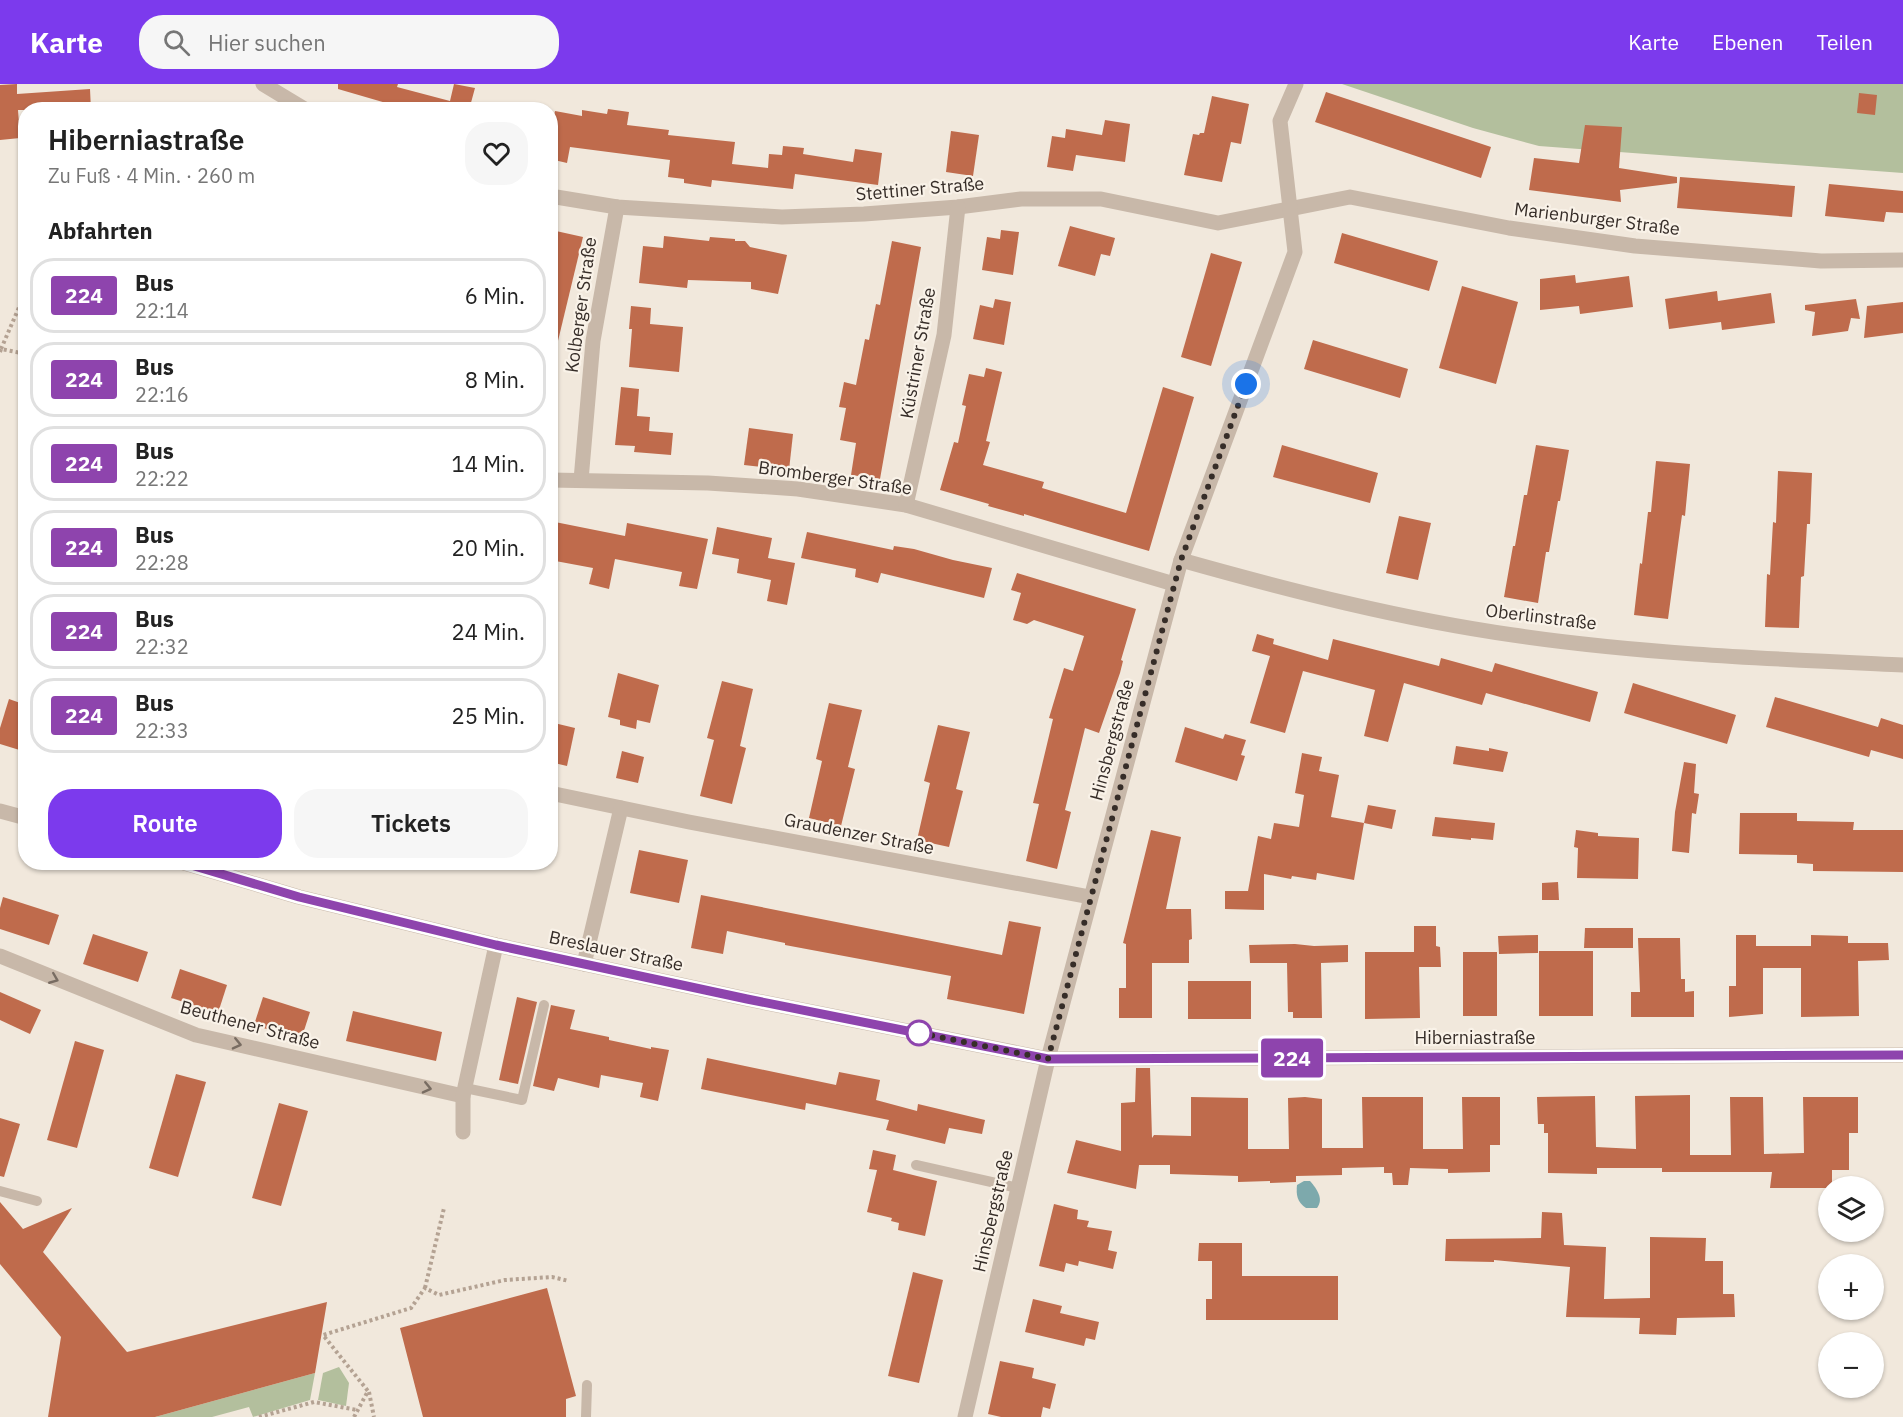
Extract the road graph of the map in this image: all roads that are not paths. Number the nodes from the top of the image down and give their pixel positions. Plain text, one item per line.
1 (263, 84) edge
2 (1296, 84) edge
3 (291, 102) edge
4 (558, 197) edge
5 (617, 207) junction
6 (958, 207) junction
7 (1290, 210) junction
8 (1903, 260) edge
9 (558, 480) edge
10 (581, 480) junction
11 (906, 505) junction
12 (1181, 560) junction
13 (1174, 584) junction
14 (1903, 665) edge
15 (558, 795) edge
16 (621, 808) junction
17 (0, 811) edge
18 (18, 816) edge
19 (208, 870) edge
20 (1090, 897) junction
21 (496, 945) junction
22 (0, 956) edge
23 (584, 964) junction
24 (544, 1005) dead end
25 (1903, 1055) edge
26 (1048, 1059) junction
27 (464, 1092) junction
28 (463, 1132) dead end
29 (916, 1166) dead end
30 (1018, 1188) junction
31 (0, 1191) edge
32 (37, 1201) dead end
33 (586, 1385) dead end
34 (586, 1417) edge
35 (965, 1417) edge

1 - 3 street
2 - 7 street, Hinsbergstraße
4 - 5 street, Stettiner Straße
5 - 6 street, Stettiner Straße
5 - 10 street, Kolberger Straße
6 - 7 street, Stettiner Straße
6 - 11 street, Küstriner Straße
7 - 8 street, Marienburger Straße
7 - 12 street, Hinsbergstraße
9 - 10 street, Bromberger Straße
10 - 11 street, Bromberger Straße
11 - 13 street, Bromberger Straße
12 - 13 street, Hinsbergstraße
12 - 14 street, Oberlinstraße
13 - 20 street, Hinsbergstraße
15 - 16 street, Graudenzer Straße
16 - 20 street, Graudenzer Straße
16 - 23 street
17 - 18 street
19 - 21 street, Breslauer Straße
20 - 26 street, Hinsbergstraße
21 - 23 street, Breslauer Straße
21 - 27 street
22 -> 27 street, Beuthener Straße
23 - 26 street, Breslauer Straße
24 - 27 lane
25 - 26 street, Hiberniastraße
26 - 30 street, Hinsbergstraße
27 - 28 street
29 - 30 lane
30 - 35 street, Hinsbergstraße
31 - 32 lane
33 - 34 lane

